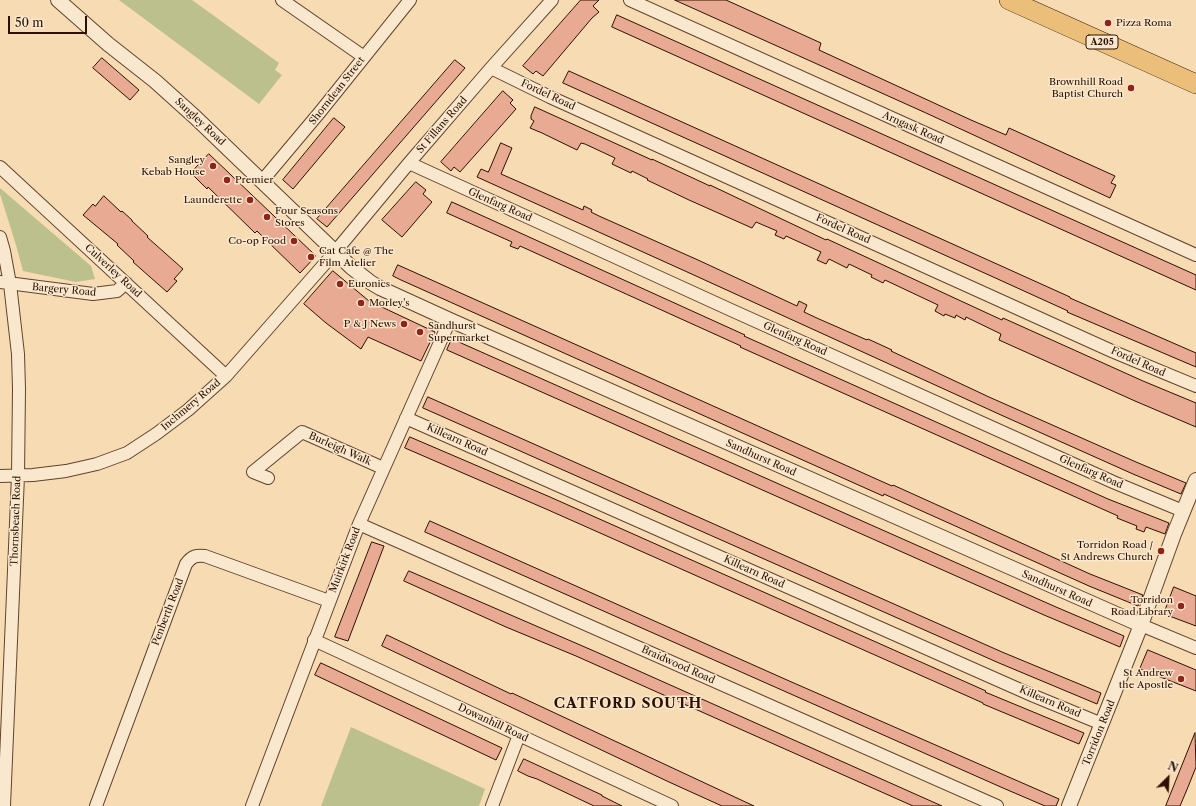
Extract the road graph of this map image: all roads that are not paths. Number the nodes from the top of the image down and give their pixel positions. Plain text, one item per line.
1 (58, 0) edge
2 (282, 0) edge
3 (410, 0) edge
4 (552, 0) edge
5 (630, 0) edge
6 (1009, 0) edge
7 (364, 57) junction
8 (491, 68) junction
9 (1196, 84) edge
10 (409, 163) junction
11 (0, 167) edge
12 (262, 181) junction
13 (0, 237) edge
14 (335, 252) junction
15 (1196, 255) edge
16 (5, 283) edge
17 (126, 283) junction
18 (450, 320) junction
19 (226, 376) junction
20 (1196, 386) edge
21 (406, 418) junction
22 (383, 468) junction
23 (0, 476) edge
24 (18, 476) junction
25 (268, 478) dead end
26 (1196, 480) edge
27 (1183, 511) junction
28 (359, 524) junction
29 (329, 601) junction
30 (1141, 625) junction
31 (314, 640) junction
32 (1196, 648) edge
33 (5, 657) edge
34 (1102, 724) junction
35 (519, 735) junction
36 (668, 805) edge
37 (4, 806) edge
38 (96, 806) edge
39 (252, 806) edge
40 (492, 806) edge
41 (998, 806) edge
42 (1069, 806) edge

1 - 12 street, Sangley Road
2 - 7 street
3 - 7 street, Shorndean Street
4 - 8 street, St Fillans Road
5 - 15 street, Arngask Road
6 - 9 highway, A205
7 - 12 street, Shorndean Street
8 - 10 street, St Fillans Road
8 - 20 street, Fordel Road
10 - 14 street, St Fillans Road
10 - 27 street, Glenfarg Road
11 - 17 street, Culverley Road
12 - 14 street, Sangley Road
13 - 16 street, Thornsbeach Road
14 - 18 street, Sandhurst Road
14 - 19 street, Inchmery Road
16 - 17 street, Bargery Road
16 - 24 street, Thornsbeach Road
17 - 19 street, Culverley Road
18 - 21 street, Muirkirk Road
18 - 30 street, Sandhurst Road
19 - 24 street, Inchmery Road
21 - 22 street, Muirkirk Road
21 - 34 street, Killearn Road
22 - 25 street, Burleigh Walk
22 - 28 street, Muirkirk Road
23 - 24 street, Inchmery Road
24 - 33 street, Thornsbeach Road
26 - 27 street, Torridon Road
27 - 30 street, Torridon Road
28 - 29 street, Muirkirk Road
28 - 41 street, Braidwood Road
29 - 31 street, Muirkirk Road
29 - 38 street, Penberth Road
30 - 32 street, Sandhurst Road
30 - 34 street, Torridon Road
31 - 35 street, Dowanhill Road
31 - 39 street, Muirkirk Road
33 - 37 street, Thornsbeach Road
34 - 42 street, Torridon Road
35 - 36 street, Dowanhill Road
35 - 40 street

